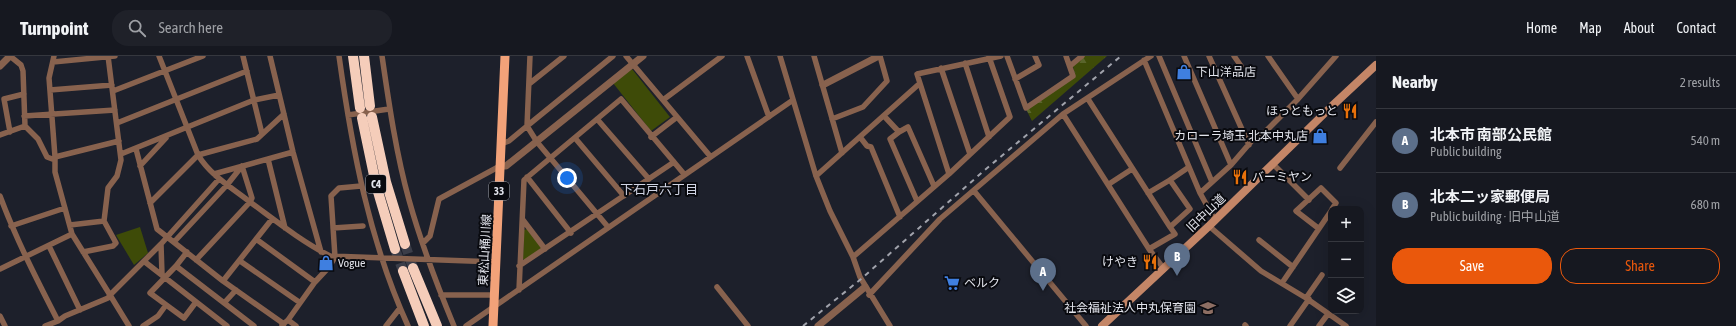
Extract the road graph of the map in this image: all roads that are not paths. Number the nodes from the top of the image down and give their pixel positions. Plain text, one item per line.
1 (10, 56) edge
2 (115, 56) edge
3 (159, 56) edge
4 (202, 56) edge
5 (243, 56) edge
6 (270, 56) edge
7 (339, 56) edge
8 (353, 56) edge
9 (364, 56) edge
10 (382, 56) edge
11 (505, 56) edge
12 (530, 56) edge
13 (564, 56) edge
14 (613, 56) edge
15 (626, 56) edge
16 (643, 56) edge
17 (722, 56) edge
18 (747, 56) edge
19 (780, 56) edge
20 (814, 56) edge
21 (879, 56) edge
22 (1001, 56) edge
23 (1007, 56) edge
24 (1036, 56) edge
25 (1066, 56) edge
26 (1082, 56) edge
27 (1151, 56) edge
28 (1159, 56) edge
29 (1184, 56) edge
30 (1209, 56) edge
31 (1234, 56) edge
32 (1336, 56) edge
33 (108, 57) edge
34 (989, 57) junction
35 (1271, 57) edge
36 (54, 59) edge
37 (1144, 60) junction
38 (965, 63) junction
39 (633, 64) junction
40 (0, 66) edge
41 (1070, 66) junction
42 (1242, 66) dead end
43 (1376, 66) edge
44 (941, 68) junction
45 (164, 71) junction
46 (247, 71) junction
47 (1015, 79) junction
48 (529, 84) junction
49 (919, 84) junction
50 (823, 85) junction
51 (112, 88) junction
52 (50, 90) junction
53 (24, 94) junction
54 (279, 95) junction
55 (177, 99) junction
56 (1088, 99) junction
57 (1298, 99) junction
58 (254, 100) junction
59 (663, 100) junction
60 (793, 100) junction
61 (370, 106) dead end
62 (360, 108) dead end
63 (389, 109) junction
64 (115, 110) junction
65 (51, 114) junction
66 (284, 114) junction
67 (1063, 114) junction
68 (348, 115) junction
69 (24, 116) junction
70 (372, 116) dead end
71 (884, 116) junction
72 (677, 117) junction
73 (769, 117) junction
74 (362, 118) dead end
75 (597, 119) junction
76 (832, 119) junction
77 (1376, 122) edge
78 (117, 123) junction
79 (24, 126) junction
80 (527, 126) junction
81 (187, 128) junction
82 (10, 132) junction
83 (899, 132) junction
84 (262, 134) junction
85 (0, 135) edge
86 (167, 136) junction
87 (651, 137) junction
88 (860, 137) junction
89 (989, 137) junction
90 (575, 138) junction
91 (119, 141) junction
92 (537, 142) junction
93 (501, 144) junction
94 (1248, 145) junction
95 (136, 148) junction
96 (293, 152) junction
97 (842, 153) junction
98 (121, 154) junction
99 (970, 154) junction
100 (198, 155) junction
101 (710, 156) junction
102 (551, 158) junction
103 (55, 159) junction
104 (268, 159) junction
105 (674, 162) junction
106 (1273, 164) junction
107 (1231, 165) junction
108 (140, 166) junction
109 (242, 166) junction
110 (500, 166) junction
111 (1189, 167) junction
112 (1340, 168) dead end
113 (1132, 169) junction
114 (214, 174) junction
115 (684, 174) junction
116 (949, 174) junction
117 (816, 176) junction
118 (527, 177) junction
119 (219, 179) junction
120 (648, 179) junction
121 (1170, 180) junction
122 (1212, 182) junction
123 (1109, 184) junction
124 (228, 185) junction
125 (361, 186) junction
126 (934, 186) junction
127 (974, 190) junction
128 (1148, 193) junction
129 (1200, 193) junction
130 (0, 196) edge
131 (624, 196) junction
132 (1309, 200) junction
133 (917, 201) junction
134 (250, 202) junction
135 (150, 203) junction
136 (1334, 206) edge
137 (65, 208) junction
138 (598, 214) junction
139 (1328, 215) edge
140 (900, 217) junction
141 (272, 219) junction
142 (523, 220) junction
143 (1215, 220) junction
144 (104, 221) junction
145 (70, 225) junction
146 (11, 226) junction
147 (363, 226) dead end
148 (1209, 226) junction
149 (608, 227) junction
150 (1170, 227) junction
151 (285, 228) junction
152 (333, 228) junction
153 (1318, 228) junction
154 (571, 233) junction
155 (72, 234) junction
156 (166, 236) junction
157 (256, 239) junction
158 (1259, 240) dead end
159 (174, 242) junction
160 (423, 243) junction
161 (161, 244) junction
162 (49, 246) junction
163 (545, 249) junction
164 (1149, 249) junction
165 (83, 252) junction
166 (187, 252) junction
167 (321, 252) junction
168 (335, 256) junction
169 (25, 257) junction
170 (381, 257) junction
171 (853, 257) junction
172 (428, 259) junction
173 (196, 260) junction
174 (240, 261) junction
175 (145, 262) junction
176 (497, 262) junction
177 (176, 266) junction
178 (520, 266) junction
179 (1293, 267) junction
180 (413, 268) tunnel mouth
181 (1164, 268) junction
182 (0, 269) edge
183 (403, 271) tunnel mouth
184 (1322, 275) dead end
185 (163, 276) junction
186 (223, 281) junction
187 (315, 282) junction
188 (1282, 283) junction
189 (865, 286) junction
190 (717, 287) dead end
191 (236, 290) junction
192 (519, 290) junction
193 (495, 295) junction
194 (869, 295) junction
195 (110, 296) junction
196 (441, 296) junction
197 (1308, 299) junction
198 (196, 302) junction
199 (225, 302) junction
200 (299, 302) junction
201 (166, 305) junction
202 (400, 308) junction
203 (494, 308) junction
204 (80, 310) junction
205 (1328, 314) junction
206 (0, 316) edge
207 (58, 321) junction
208 (285, 323) edge
209 (5, 326) edge
210 (45, 326) edge
211 (128, 326) edge
212 (143, 326) edge
213 (227, 326) edge
214 (254, 326) edge
215 (296, 326) edge
216 (386, 326) edge
217 (408, 326) edge
218 (424, 326) edge
219 (437, 326) edge
220 (454, 326) edge
221 (466, 326) edge
222 (493, 326) edge
223 (748, 326) edge
224 (818, 326) edge
225 (890, 326) edge
226 (1086, 326) edge
227 (1102, 326) edge
228 (1290, 326) edge
229 (1319, 326) edge
230 (1346, 326) edge

1 - 40 street
1 - 53 street
2 - 33 street
3 - 45 street
4 - 45 street
5 - 46 street
6 - 54 street
7 - 68 street
8 - 62 highway
9 - 61 highway
10 - 63 street
11 - 93 main road, 東松山桶川線 / 33
12 - 48 street
13 - 48 street
14 - 80 street
15 - 39 street
16 - 39 street
17 - 59 street
18 - 73 street
19 - 60 street
20 - 50 street
21 - 50 street
21 - 76 street
22 - 34 street
23 - 47 street
24 - 47 street
25 - 41 street
26 - 41 street
27 - 37 street
28 - 122 street
29 - 107 street
30 - 94 street
31 - 42 street
32 - 57 street
33 - 36 street
33 - 51 street
34 - 38 street
34 - 89 street
35 - 57 street
36 - 52 street
37 - 56 street
37 - 111 street
38 - 44 street
38 - 89 street
39 - 59 street
39 - 92 street
41 - 47 street
43 - 106 main road, 旧中山道
44 - 49 street
44 - 99 street
45 - 51 street
45 - 55 street
46 - 55 street
46 - 58 street
48 - 80 street
49 - 71 street
49 - 116 street
50 - 76 street
51 - 52 street
51 - 64 street
52 - 65 street
53 - 69 street
53 - 82 street
54 - 58 street
54 - 66 street
55 - 78 street
55 - 81 street
56 - 67 street
56 - 113 street
57 - 94 street
58 - 81 street
58 - 84 street
59 - 72 street
60 - 73 street
60 - 117 street
63 - 68 street
63 - 160 street
64 - 65 street
64 - 78 street
65 - 69 street
65 - 103 street
66 - 84 street
66 - 96 street
67 - 123 street
67 - 127 street
68 - 125 street
69 - 79 street
70 - 74 highway, C4
71 - 83 street
71 - 88 street
72 - 87 street
72 - 101 street
73 - 101 street
75 - 87 street
75 - 90 street
75 - 120 street
76 - 97 street
77 - 112 street
78 - 91 street
79 - 82 street
79 - 103 street
80 - 92 street
80 - 93 street
81 - 86 street
81 - 100 street
82 - 85 street
83 - 126 street
83 - 133 street
84 - 100 street
86 - 95 street
86 - 108 street
87 - 105 street
88 - 97 street
88 - 140 street
89 - 99 street
90 - 102 street
90 - 131 street
91 - 98 street
91 - 103 street
92 - 102 street
92 - 110 street
93 - 110 main road, 東松山桶川線 / 33
94 - 107 street
95 - 98 street
95 - 108 street
96 - 104 street
96 - 167 street
97 - 117 street
98 - 144 street
99 - 116 street
100 - 114 street
100 - 135 street
101 - 115 street
102 - 118 street
102 - 138 street
103 - 137 street
104 - 109 street
104 - 151 street
105 - 115 street
105 - 120 street
106 - 132 street
106 - 143 main road, 旧中山道
107 - 122 street
108 - 135 street
109 - 114 street
109 - 124 street
109 - 134 street
110 - 160 street
110 - 176 main road, 東松山桶川線 / 33
111 - 121 street
111 - 129 street
113 - 123 street
113 - 128 street
114 - 119 street
115 - 149 street
116 - 126 street
117 - 171 street
118 - 142 street
118 - 154 street
119 - 124 street
119 - 156 street
120 - 131 street
121 - 128 street
121 - 150 street
122 - 129 street
123 - 164 street
124 - 134 street
124 - 159 street
125 - 152 street
125 - 170 street
126 - 133 street
127 - 194 street
127 - 226 street
128 - 150 street
129 - 143 street
130 - 146 street
131 - 138 street
132 - 136 street
132 - 153 street
133 - 140 street
134 - 141 street
134 - 173 street
135 - 156 street
137 - 145 street
137 - 146 street
138 - 149 street
138 - 154 street
139 - 153 street
140 - 171 street
141 - 151 street
141 - 157 street
142 - 163 street
142 - 178 street
143 - 148 main road, 旧中山道
144 - 145 street
144 - 165 street
145 - 155 street
146 - 169 street
147 - 152 street
148 - 181 main road, 旧中山道
148 - 188 street
149 - 192 street
150 - 164 street
151 - 167 street
152 - 168 street
153 - 179 street
154 - 163 street
155 - 162 street
155 - 165 street
156 - 159 street
156 - 161 street
157 - 174 street
157 - 187 street
158 - 179 street
159 - 166 street
160 - 172 street
161 - 175 street
161 - 185 street
162 - 169 street
162 - 204 street
163 - 178 street
164 - 181 street
165 - 195 street
166 - 173 street
166 - 177 street
167 - 168 street
168 - 170 street
168 - 187 street
169 - 182 street
169 - 207 street
170 - 172 street
170 - 202 street
171 - 189 street
172 - 176 street
172 - 196 street
173 - 186 street
174 - 186 street
174 - 200 street
175 - 185 street
175 - 195 street
176 - 193 main road, 東松山桶川線 / 33
177 - 185 street
177 - 199 street
178 - 192 street
179 - 188 street
180 - 219 highway
181 - 227 main road, 旧中山道
183 - 218 highway
184 - 197 street
185 - 198 street
185 - 201 street
186 - 191 street
187 - 200 street
188 - 197 street
189 - 194 street
189 - 224 street
190 - 223 street
191 - 199 street
191 - 208 street
192 - 203 street
193 - 196 street
193 - 203 main road, 東松山桶川線 / 33
194 - 225 street
195 - 204 street
195 - 211 street
196 - 220 street
197 - 205 street
197 - 228 street
198 - 201 street
198 - 213 street
199 - 214 street
200 - 208 street
201 - 212 street
202 - 216 street
202 - 217 street
203 - 221 street
203 - 222 main road, 東松山桶川線 / 33
204 - 207 street
205 - 229 street
205 - 230 street
206 - 209 street
207 - 210 street
208 - 215 street

